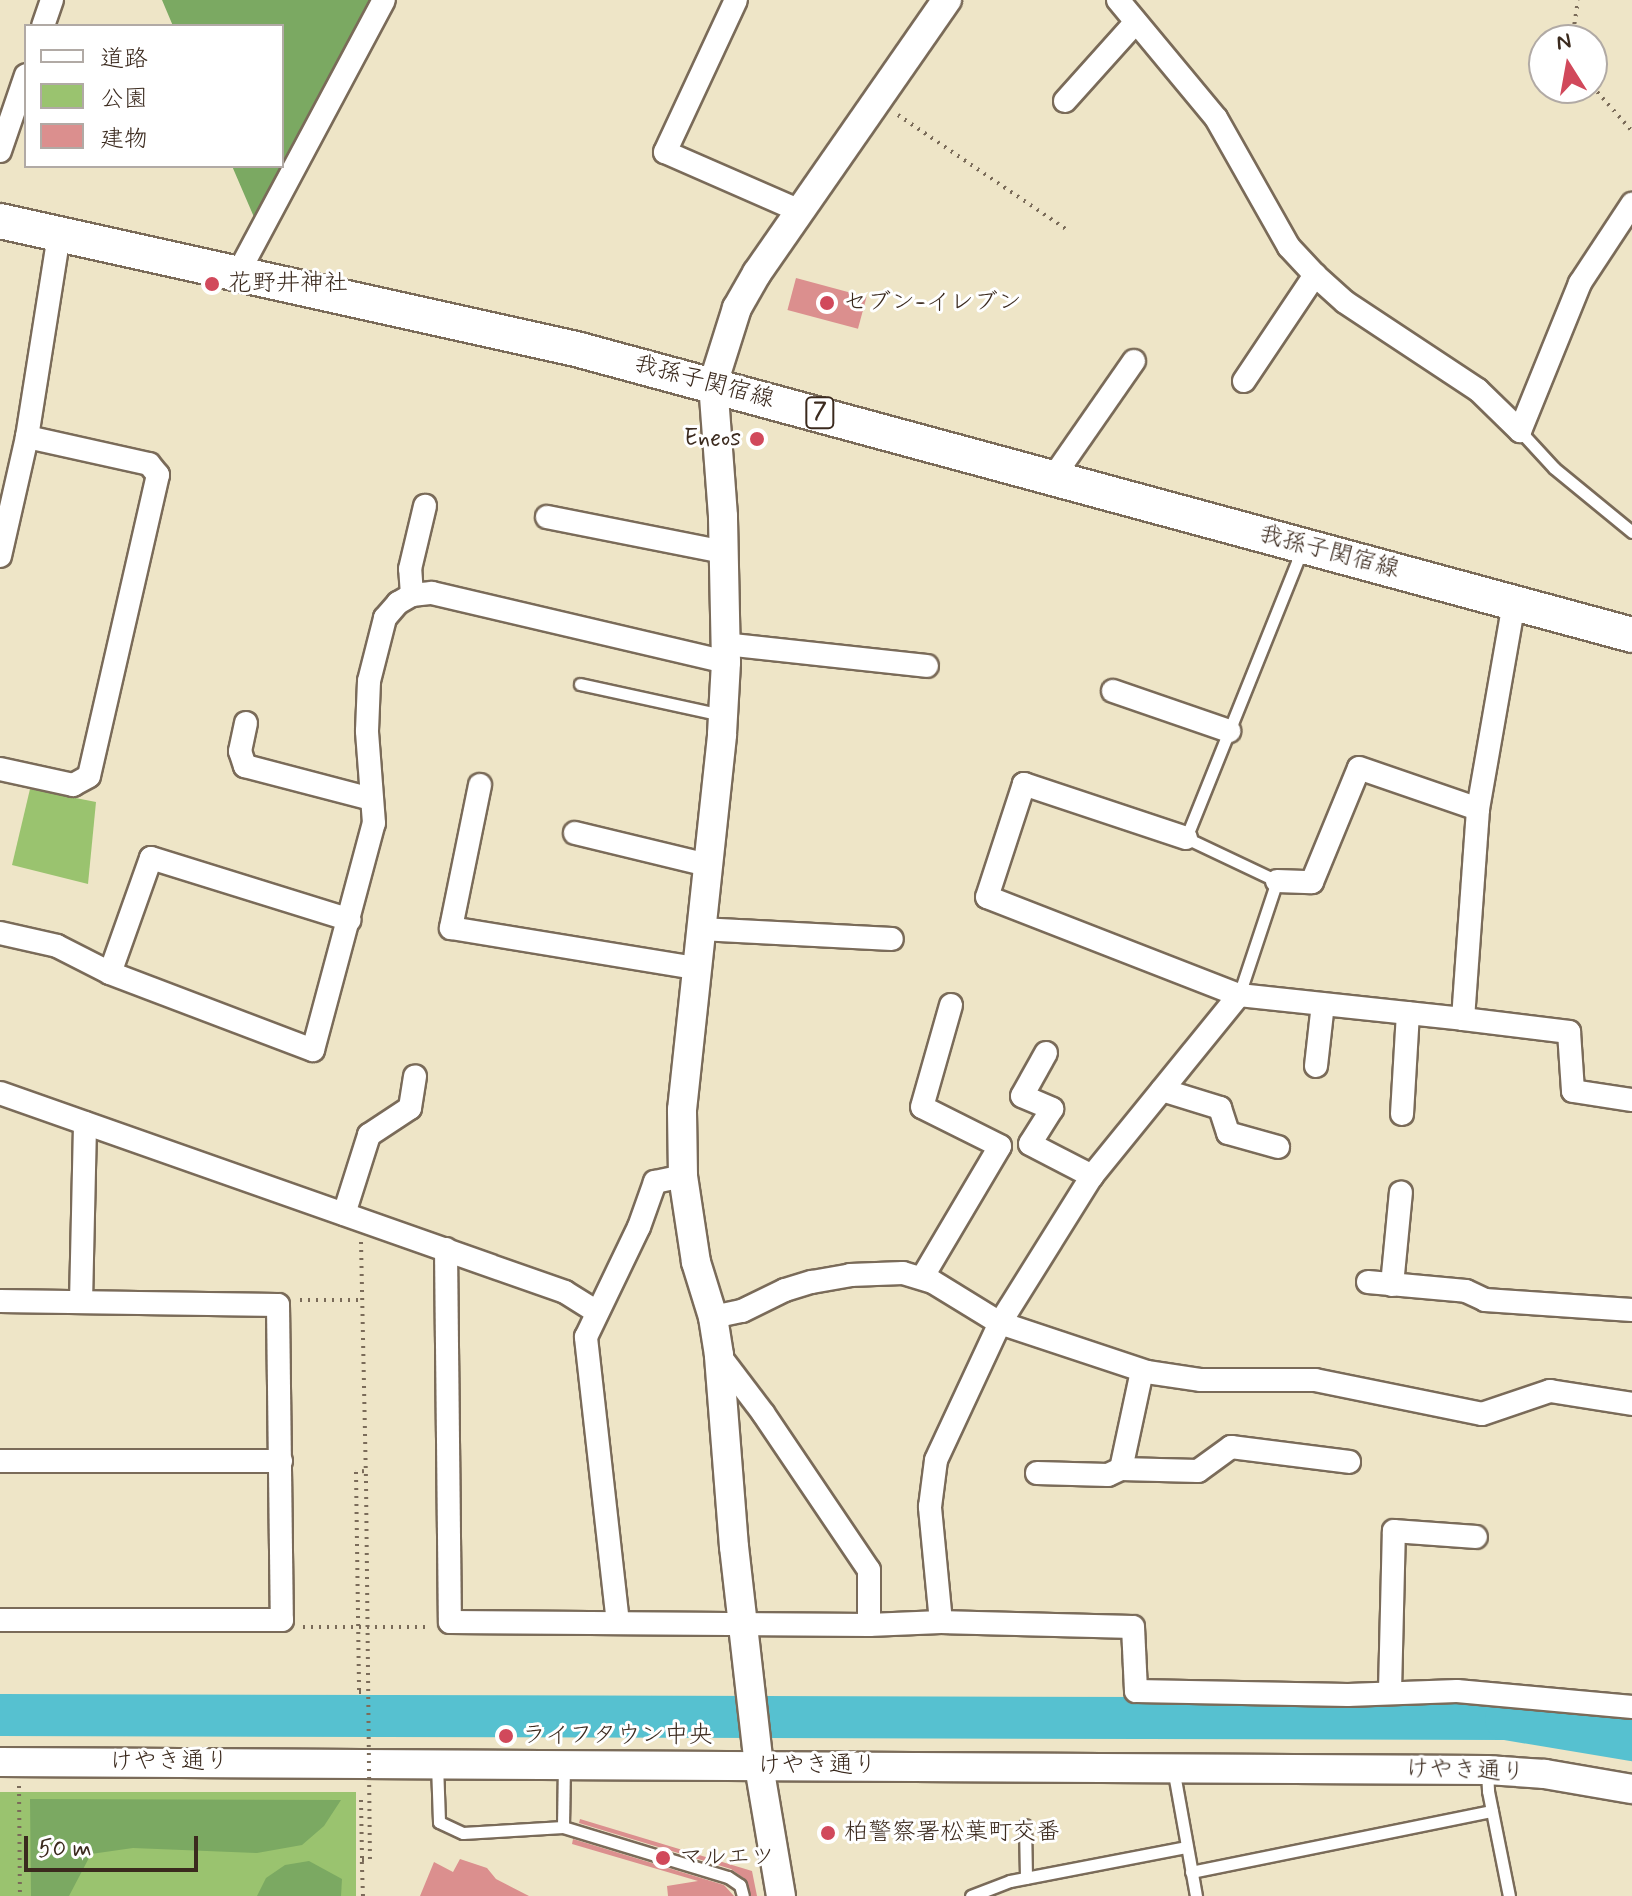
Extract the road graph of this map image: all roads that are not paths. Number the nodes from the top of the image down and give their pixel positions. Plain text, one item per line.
1 (52, 0) edge
2 (384, 0) edge
3 (736, 0) edge
4 (947, 0) edge
5 (1118, 0) edge
6 (1136, 22) junction
7 (44, 24) edge
8 (24, 81) edge
9 (1065, 101) dead end
10 (0, 151) edge
11 (1632, 204) edge
12 (800, 211) junction
13 (0, 221) edge
14 (59, 234) junction
15 (241, 275) junction
16 (1315, 275) junction
17 (1134, 361) dead end
18 (1244, 381) dead end
19 (713, 384) junction
20 (1520, 431) junction
21 (27, 437) junction
22 (1054, 476) junction
23 (425, 506) dead end
24 (547, 517) dead end
25 (3, 531) edge
26 (1632, 532) edge
27 (1304, 545) junction
28 (724, 552) junction
29 (0, 556) edge
30 (412, 595) junction
31 (1514, 603) junction
32 (1632, 635) edge
33 (726, 653) junction
34 (927, 666) dead end
35 (580, 684) dead end
36 (1113, 691) dead end
37 (723, 715) junction
38 (246, 723) dead end
39 (1229, 731) junction
40 (0, 769) edge
41 (480, 785) dead end
42 (372, 799) junction
43 (1478, 809) junction
44 (575, 833) dead end
45 (1186, 838) junction
46 (707, 865) junction
47 (1277, 881) junction
48 (350, 920) junction
49 (700, 929) junction
50 (0, 933) edge
51 (892, 939) dead end
52 (696, 968) junction
53 (110, 973) junction
54 (1239, 995) junction
55 (1323, 1004) junction
56 (951, 1005) dead end
57 (1408, 1013) junction
58 (1463, 1019) junction
59 (1046, 1053) dead end
60 (1316, 1066) dead end
61 (415, 1076) dead end
62 (1162, 1090) junction
63 (0, 1093) edge
64 (1632, 1100) edge
65 (1402, 1114) dead end
66 (85, 1123) junction
67 (1278, 1147) dead end
68 (683, 1176) junction
69 (1092, 1176) junction
70 (1401, 1192) dead end
71 (352, 1216) junction
72 (446, 1249) junction
73 (922, 1278) junction
74 (1368, 1282) dead end
75 (1392, 1285) junction
76 (0, 1301) edge
77 (81, 1302) junction
78 (1632, 1310) edge
79 (597, 1312) junction
80 (713, 1317) junction
81 (1000, 1323) junction
82 (719, 1355) junction
83 (1142, 1371) junction
84 (1632, 1404) edge
85 (0, 1461) edge
86 (281, 1461) junction
87 (1349, 1462) dead end
88 (1121, 1469) junction
89 (1037, 1473) dead end
90 (1476, 1537) dead end
91 (0, 1620) edge
92 (941, 1622) junction
93 (618, 1623) junction
94 (744, 1625) junction
95 (869, 1625) junction
96 (1390, 1691) junction
97 (1632, 1707) edge
98 (0, 1762) edge
99 (437, 1764) junction
100 (564, 1764) junction
101 (759, 1766) junction
102 (1172, 1768) junction
103 (1487, 1770) junction
104 (1632, 1789) edge
105 (1492, 1811) junction
106 (1025, 1825) dead end
107 (563, 1827) junction
108 (1187, 1847) junction
109 (1191, 1872) junction
110 (1026, 1878) junction
111 (743, 1896) edge
112 (781, 1896) edge
113 (971, 1896) edge
114 (1196, 1896) edge
115 (1509, 1896) edge

1 - 7 street
2 - 15 street
3 - 12 street
4 - 12 street
5 - 6 street
6 - 9 street
6 - 16 street
8 - 10 street
11 - 20 street
12 - 19 street
13 - 14 main road, 我孫子関宿線 / 7
14 - 15 main road, 我孫子関宿線 / 7
14 - 21 street
15 - 19 main road, 我孫子関宿線 / 7
16 - 18 street
16 - 20 street
17 - 22 street
19 - 22 main road, 我孫子関宿線 / 7
19 - 28 street
20 - 26 lane
21 - 25 street
21 - 40 street
22 - 27 main road, 我孫子関宿線 / 7
23 - 30 street
24 - 28 street
25 - 29 street
27 - 31 main road, 我孫子関宿線 / 7
27 - 39 lane
28 - 33 street
30 - 33 street
30 - 42 street
31 - 32 main road, 我孫子関宿線 / 7
31 - 43 street
33 - 34 street
33 - 37 street
35 - 37 lane
36 - 39 street
37 - 46 street
38 - 42 street
39 - 45 lane
41 - 52 street
42 - 48 street
43 - 47 street
43 - 58 street
44 - 46 street
45 - 47 lane
45 - 54 street
46 - 49 street
47 - 54 lane
48 - 53 street
48 - 53 street
49 - 51 street
49 - 52 street
50 - 53 street
52 - 68 street
54 - 55 street
54 - 62 street
55 - 57 street
55 - 60 street
56 - 73 street
57 - 58 street
57 - 65 street
58 - 64 street
59 - 69 street
61 - 71 street
62 - 67 street
62 - 69 street
63 - 66 street
66 - 71 street
66 - 77 street
68 - 79 street
68 - 80 street
69 - 81 street
70 - 75 street
71 - 72 street
72 - 79 street
72 - 93 street
73 - 80 street
73 - 81 street
74 - 75 street
75 - 78 street
76 - 77 street
77 - 86 street
79 - 93 street
80 - 82 street
81 - 83 street
81 - 92 street
82 - 94 street
82 - 95 street
83 - 84 street
83 - 88 street
85 - 86 street
86 - 91 street
87 - 88 street
88 - 89 street
90 - 96 street
92 - 95 street
92 - 96 street
93 - 94 street
94 - 95 street
94 - 101 street
96 - 97 street
98 - 99 street, けやき通り
99 - 100 street, けやき通り
99 - 107 lane
100 - 101 street, けやき通り
100 - 107 lane
101 - 102 street, けやき通り
101 - 112 street
102 - 103 street, けやき通り
102 - 108 lane
103 - 104 street, けやき通り
103 - 105 lane
105 - 109 lane
105 - 115 lane
106 - 110 lane
107 - 111 lane
108 - 109 lane
108 - 110 lane
109 - 114 lane
110 - 113 lane

